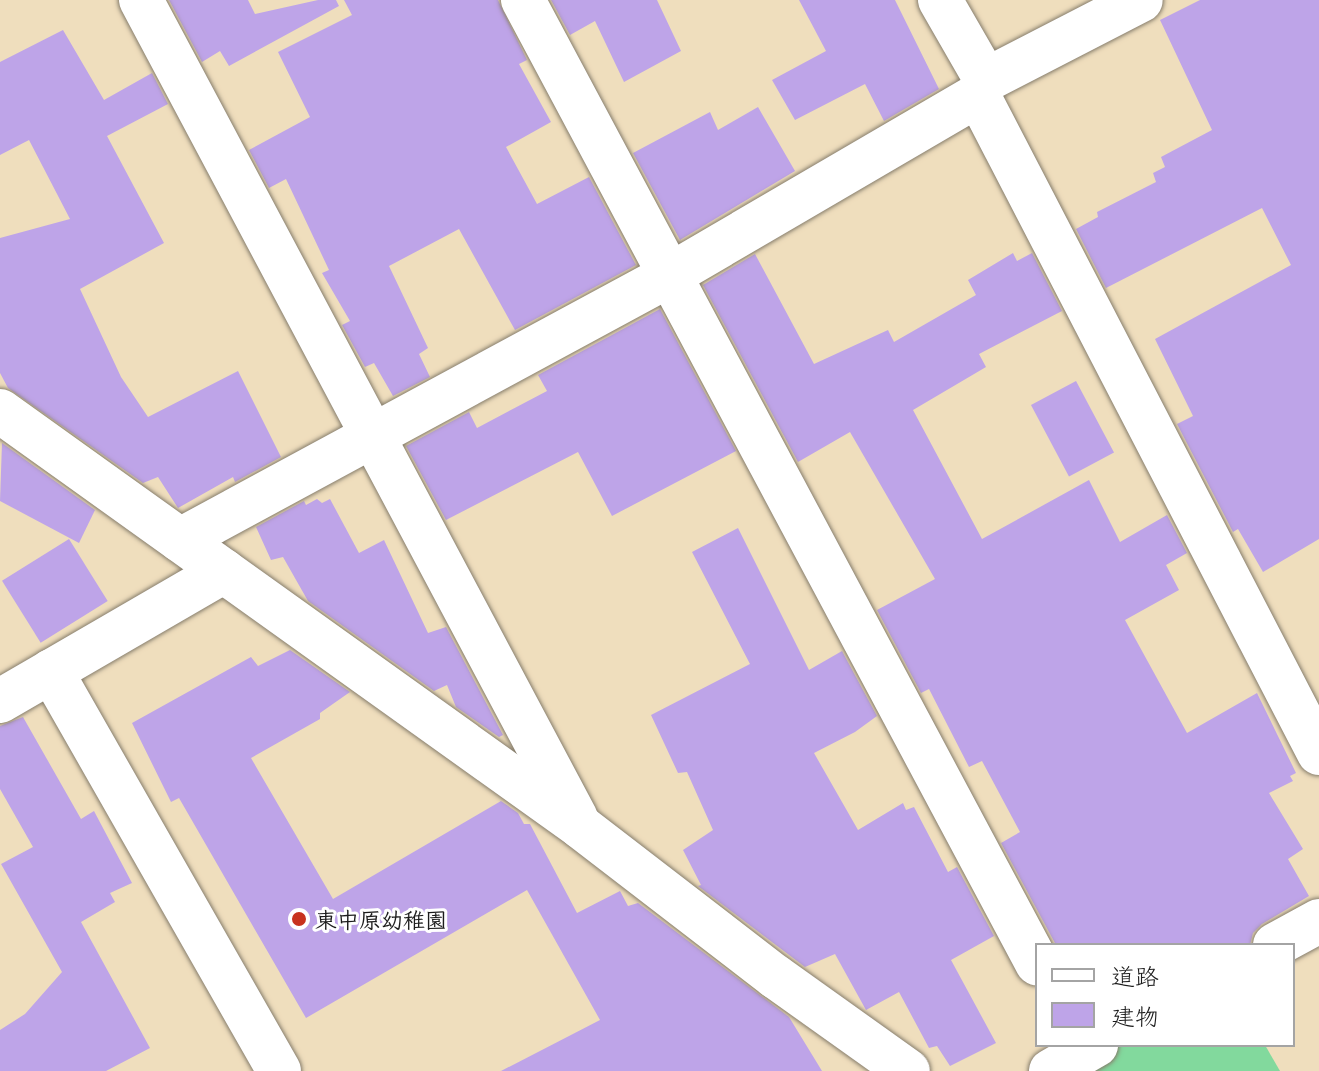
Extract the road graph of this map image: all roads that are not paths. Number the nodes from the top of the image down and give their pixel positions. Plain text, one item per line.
1 (141, 0) edge
2 (523, 0) edge
3 (940, 0) edge
4 (1141, 0) edge
5 (982, 87) junction
6 (670, 275) junction
7 (0, 411) edge
8 (374, 437) junction
9 (180, 540) junction
10 (224, 571) junction
11 (51, 671) junction
12 (0, 701) edge
13 (1319, 753) edge
14 (581, 827) junction
15 (1319, 921) edge
16 (1279, 943) edge
17 (1035, 959) edge
18 (279, 1071) edge
19 (908, 1071) edge

1 - 8 street
2 - 6 street
3 - 5 street
4 - 5 street
5 - 6 street
5 - 13 street
6 - 8 street
6 - 17 street
7 - 9 street
8 - 9 street
8 - 14 street
9 - 10 street
10 - 11 street
10 - 14 street
11 - 12 street
11 - 18 street
14 - 19 street
15 - 16 street

